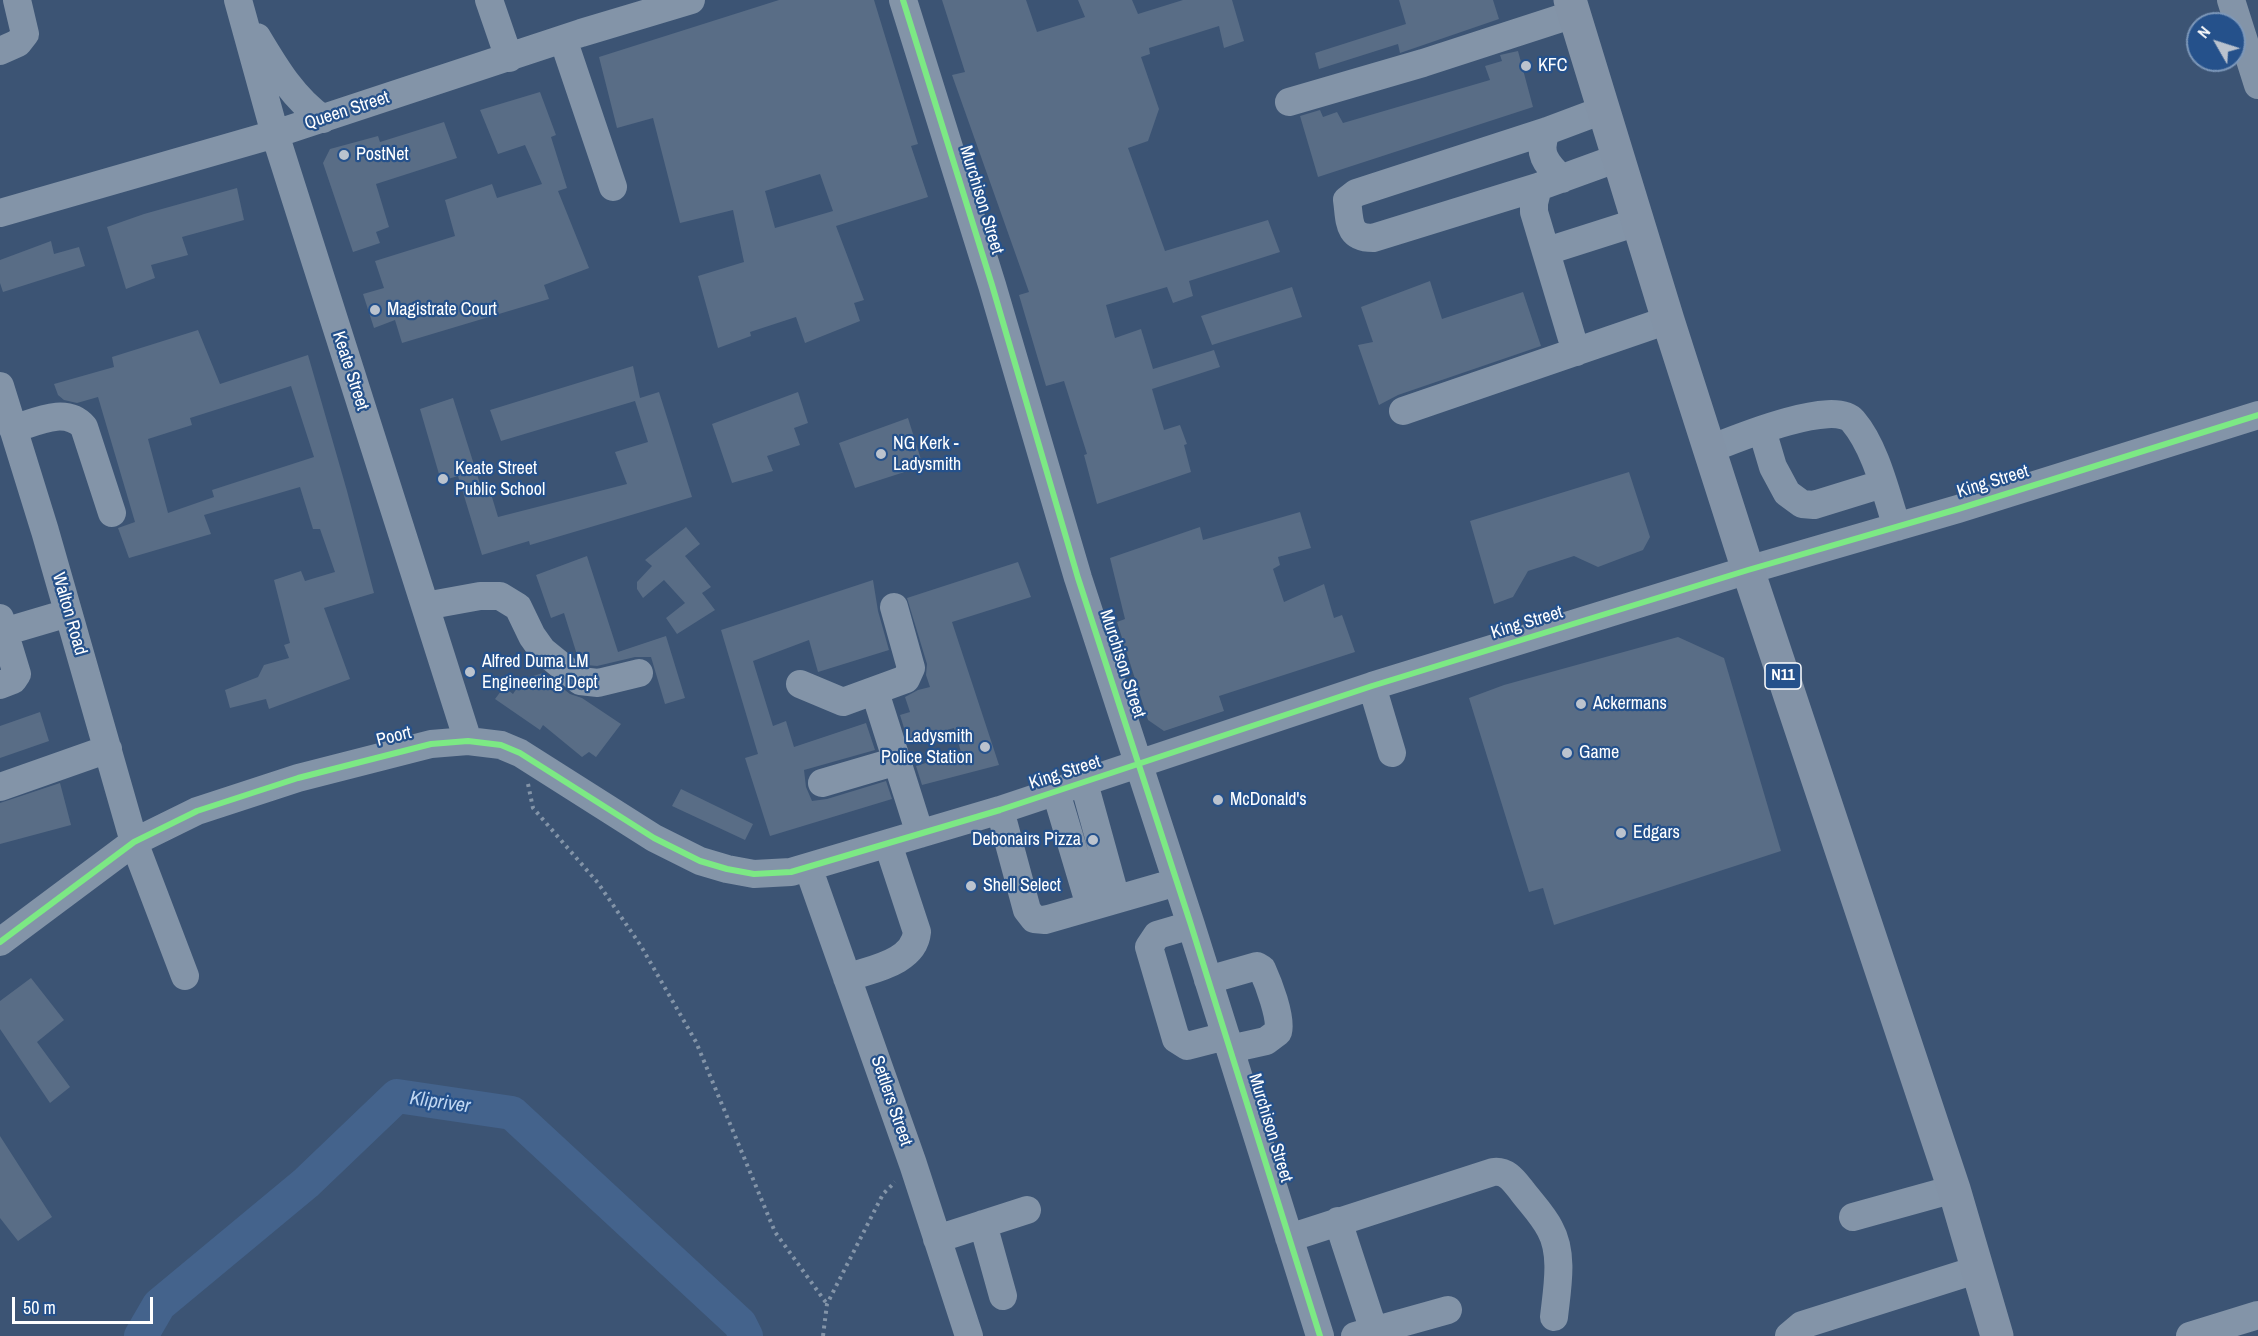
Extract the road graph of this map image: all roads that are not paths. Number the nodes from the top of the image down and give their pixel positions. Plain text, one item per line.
1 (17, 0) edge
2 (489, 0) edge
3 (691, 0) edge
4 (903, 0) edge
5 (2231, 0) edge
6 (239, 4) edge
7 (1572, 7) edge
8 (563, 39) junction
9 (0, 51) edge
10 (509, 58) junction
11 (2258, 84) edge
12 (1289, 102) dead end
13 (1603, 110) junction
14 (322, 119) junction
15 (1547, 131) junction
16 (274, 134) junction
17 (1618, 158) junction
18 (1550, 183) junction
19 (613, 187) dead end
20 (0, 213) edge
21 (1638, 222) junction
22 (1547, 251) junction
23 (1668, 320) junction
24 (1576, 352) junction
25 (0, 386) edge
26 (1403, 411) dead end
27 (2258, 415) edge
28 (13, 429) junction
29 (1762, 430) junction
30 (1710, 449) junction
31 (1882, 484) junction
32 (112, 513) dead end
33 (1897, 527) junction
34 (1748, 570) junction
35 (425, 606) junction
36 (894, 606) dead end
37 (68, 613) junction
38 (2, 628) edge
39 (639, 673) dead end
40 (0, 684) edge
41 (800, 684) dead end
42 (1372, 686) junction
43 (875, 692) junction
44 (468, 741) junction
45 (108, 749) junction
46 (1392, 753) dead end
47 (897, 761) junction
48 (1139, 765) junction
49 (822, 783) dead end
50 (1084, 783) junction
51 (0, 788) edge
52 (1056, 792) junction
53 (1000, 810) junction
54 (921, 834) junction
55 (134, 843) junction
56 (888, 844) junction
57 (808, 867) junction
58 (1177, 882) junction
59 (1103, 903) junction
60 (1191, 925) junction
61 (0, 942) edge
62 (185, 976) dead end
63 (847, 978) junction
64 (1208, 980) junction
65 (1228, 1043) junction
66 (1954, 1189) junction
67 (1027, 1210) dead end
68 (1853, 1217) dead end
69 (1338, 1221) junction
70 (983, 1224) junction
71 (1289, 1238) junction
72 (937, 1239) junction
73 (1976, 1270) junction
74 (1003, 1296) dead end
75 (1448, 1310) dead end
76 (2258, 1315) edge
77 (1554, 1317) dead end
78 (1406, 1329) edge
79 (1364, 1333) edge
80 (969, 1336) edge
81 (1320, 1336) edge
82 (1789, 1336) edge
83 (1997, 1336) edge
84 (2190, 1336) edge

1 - 9 street
2 - 10 street
3 - 8 street, Queen Street
4 - 48 street, Murchison Street
5 - 11 street
6 - 14 street
6 - 16 street, Keate Street
7 - 12 street
7 - 13 highway, N11
8 - 10 street, Queen Street
8 - 19 street
10 - 14 street, Queen Street
13 - 15 street
13 - 17 highway, N11
14 - 16 street, Queen Street
15 - 18 street
15 - 18 street
16 - 20 street, Queen Street
16 - 35 street, Keate Street
17 - 18 street
17 - 21 highway, N11
18 - 22 street
21 - 22 street
21 - 23 highway, N11
22 - 24 street
23 - 24 street
23 - 30 highway, N11
24 - 26 street
25 - 28 street, Walton Road
27 - 33 street, King Street
28 - 32 street
28 - 37 street, Walton Road
29 - 30 street
29 - 31 street
29 - 31 street
30 - 34 highway, N11
31 - 33 street
33 - 34 street, King Street
34 - 42 street, King Street
34 - 66 highway, N11
35 - 39 street
35 - 44 street, Keate Street
36 - 43 street
37 - 38 street
37 - 45 street, Walton Road
38 - 40 street
41 - 43 street
42 - 46 street
42 - 48 street, King Street
43 - 47 street
44 - 55 street, Poort
44 - 57 street, Poort
45 - 51 street
45 - 55 street, Walton Road
47 - 49 street
47 - 54 street
48 - 50 street, King Street
48 - 58 street, Murchison Street
50 - 52 street, King Street
50 - 59 street
52 - 53 street, King Street
52 - 59 street
53 - 54 street, King Street
53 - 59 street
54 - 56 street, King Street
55 - 61 street, Poort
55 - 62 street, Walton Road
56 - 57 street, King Street
56 - 63 street
57 - 63 street, Settlers Street
58 - 59 street
58 - 60 street, Murchison Street
60 - 64 street, Murchison Street
60 - 65 street
63 - 72 street, Settlers Street
64 - 65 street, Murchison Street
64 - 65 street
65 - 71 street, Murchison Street
66 - 68 street
66 - 73 highway, N11
67 - 70 street
69 - 71 street
69 - 77 street
69 - 79 street
70 - 72 street
70 - 74 street
71 - 81 street, Murchison Street
72 - 80 street, Settlers Street
73 - 82 street
73 - 83 highway, N11
75 - 78 street
76 - 84 street
78 - 79 street

